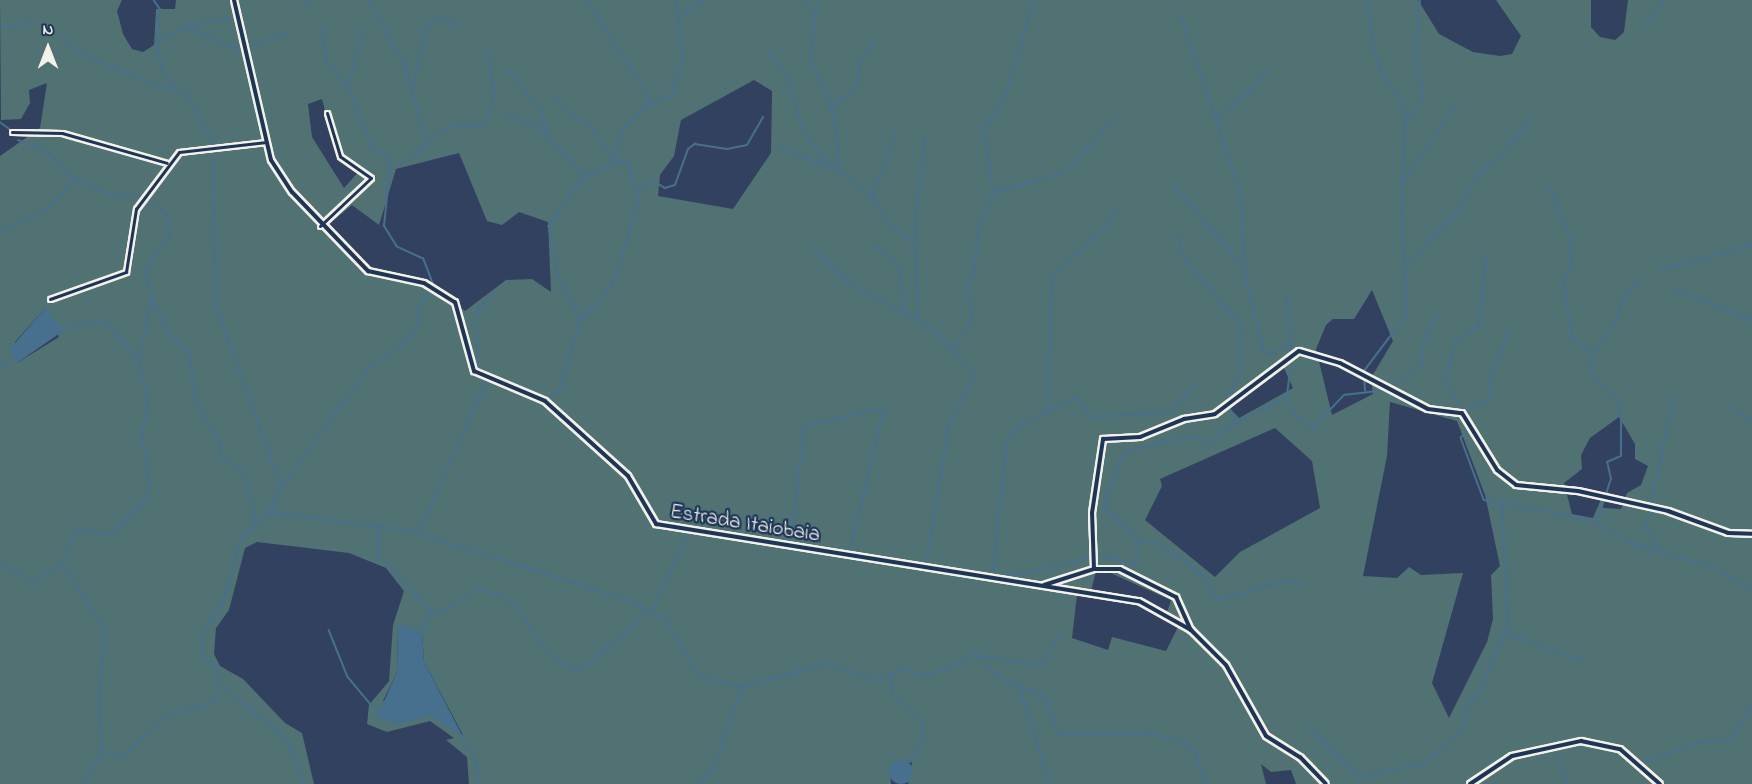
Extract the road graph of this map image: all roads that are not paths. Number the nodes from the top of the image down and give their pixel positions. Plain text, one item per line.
1 (234, 0) edge
2 (327, 113) dead end
3 (12, 132) dead end
4 (266, 142) junction
5 (167, 163) junction
6 (320, 226) junction
7 (50, 299) dead end
8 (1752, 534) edge
9 (1094, 569) junction
10 (1044, 586) junction
11 (1191, 630) junction
12 (1326, 784) edge
13 (1470, 784) edge
14 (1660, 784) edge

1 - 4 street, Estrada Itaiobaia
2 - 6 street
3 - 5 street
4 - 5 street
4 - 6 street, Estrada Itaiobaia
5 - 7 street
6 - 10 street, Estrada Itaiobaia
8 - 9 street
9 - 10 street
9 - 11 street
10 - 11 street, Estrada Itaiobaia
11 - 12 street, Estrada Itaiobaia
13 - 14 street

